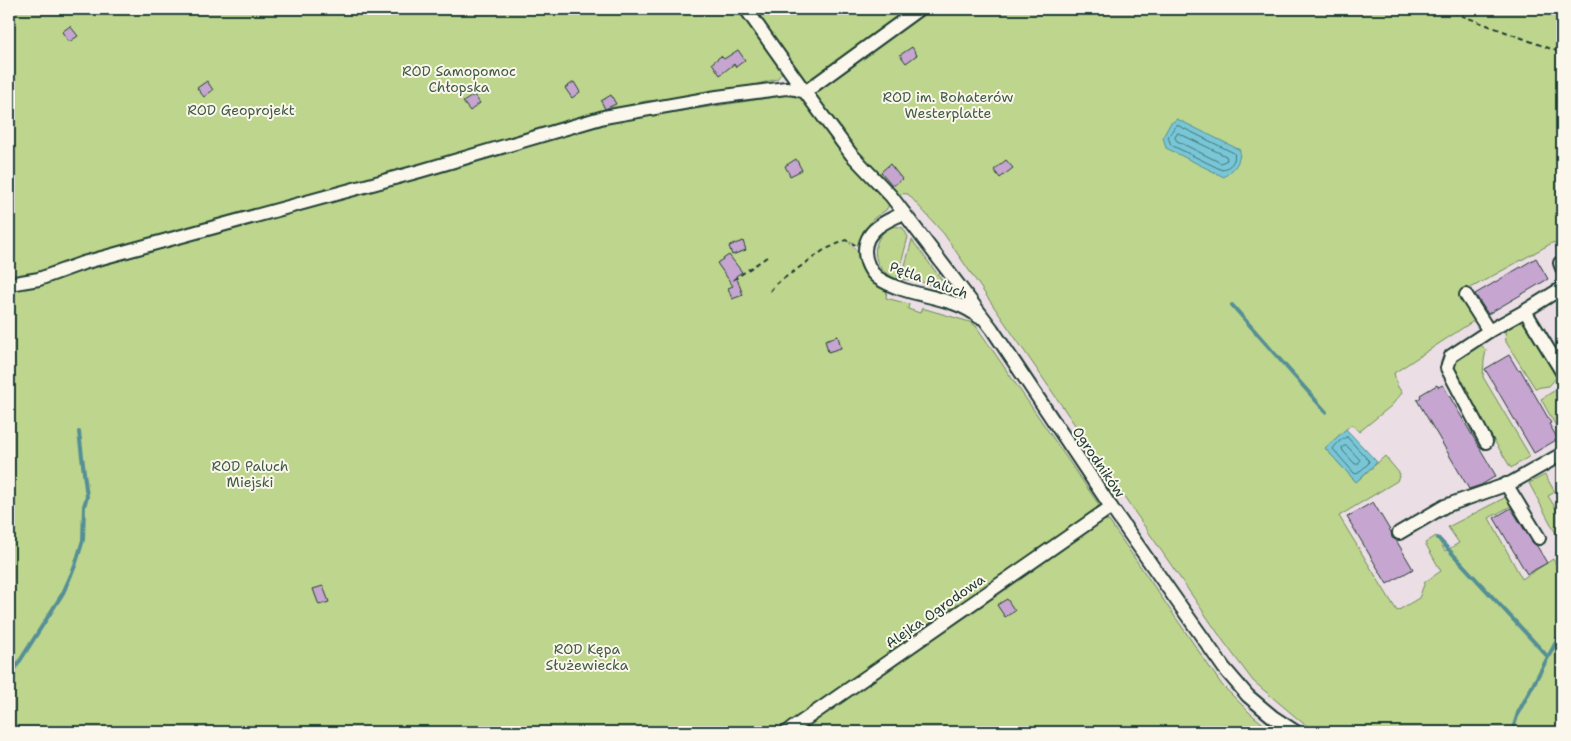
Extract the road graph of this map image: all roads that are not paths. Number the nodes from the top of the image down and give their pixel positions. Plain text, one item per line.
1 (746, 9) edge
2 (919, 9) edge
3 (805, 92) junction
4 (904, 213) junction
5 (9, 284) edge
6 (1562, 288) edge
7 (1466, 295) dead end
8 (1525, 311) junction
9 (992, 329) junction
10 (1489, 331) junction
11 (1562, 372) edge
12 (1486, 442) dead end
13 (1562, 454) edge
14 (1506, 484) junction
15 (1111, 507) junction
16 (1399, 533) dead end
17 (1539, 538) dead end
18 (787, 732) edge
19 (1296, 732) edge

1 - 3 street, Ogrodników
2 - 3 street
3 - 4 street, Ogrodników
3 - 5 street
4 - 9 street, Ogrodników
4 - 9 street, Pętla Paluch
6 - 8 street
7 - 10 street
8 - 10 street
8 - 11 street
9 - 15 street, Ogrodników
10 - 12 street
13 - 14 street
14 - 16 street
14 - 17 street
15 - 18 street, Alejka Ogrodowa
15 - 19 street, Ogrodników

